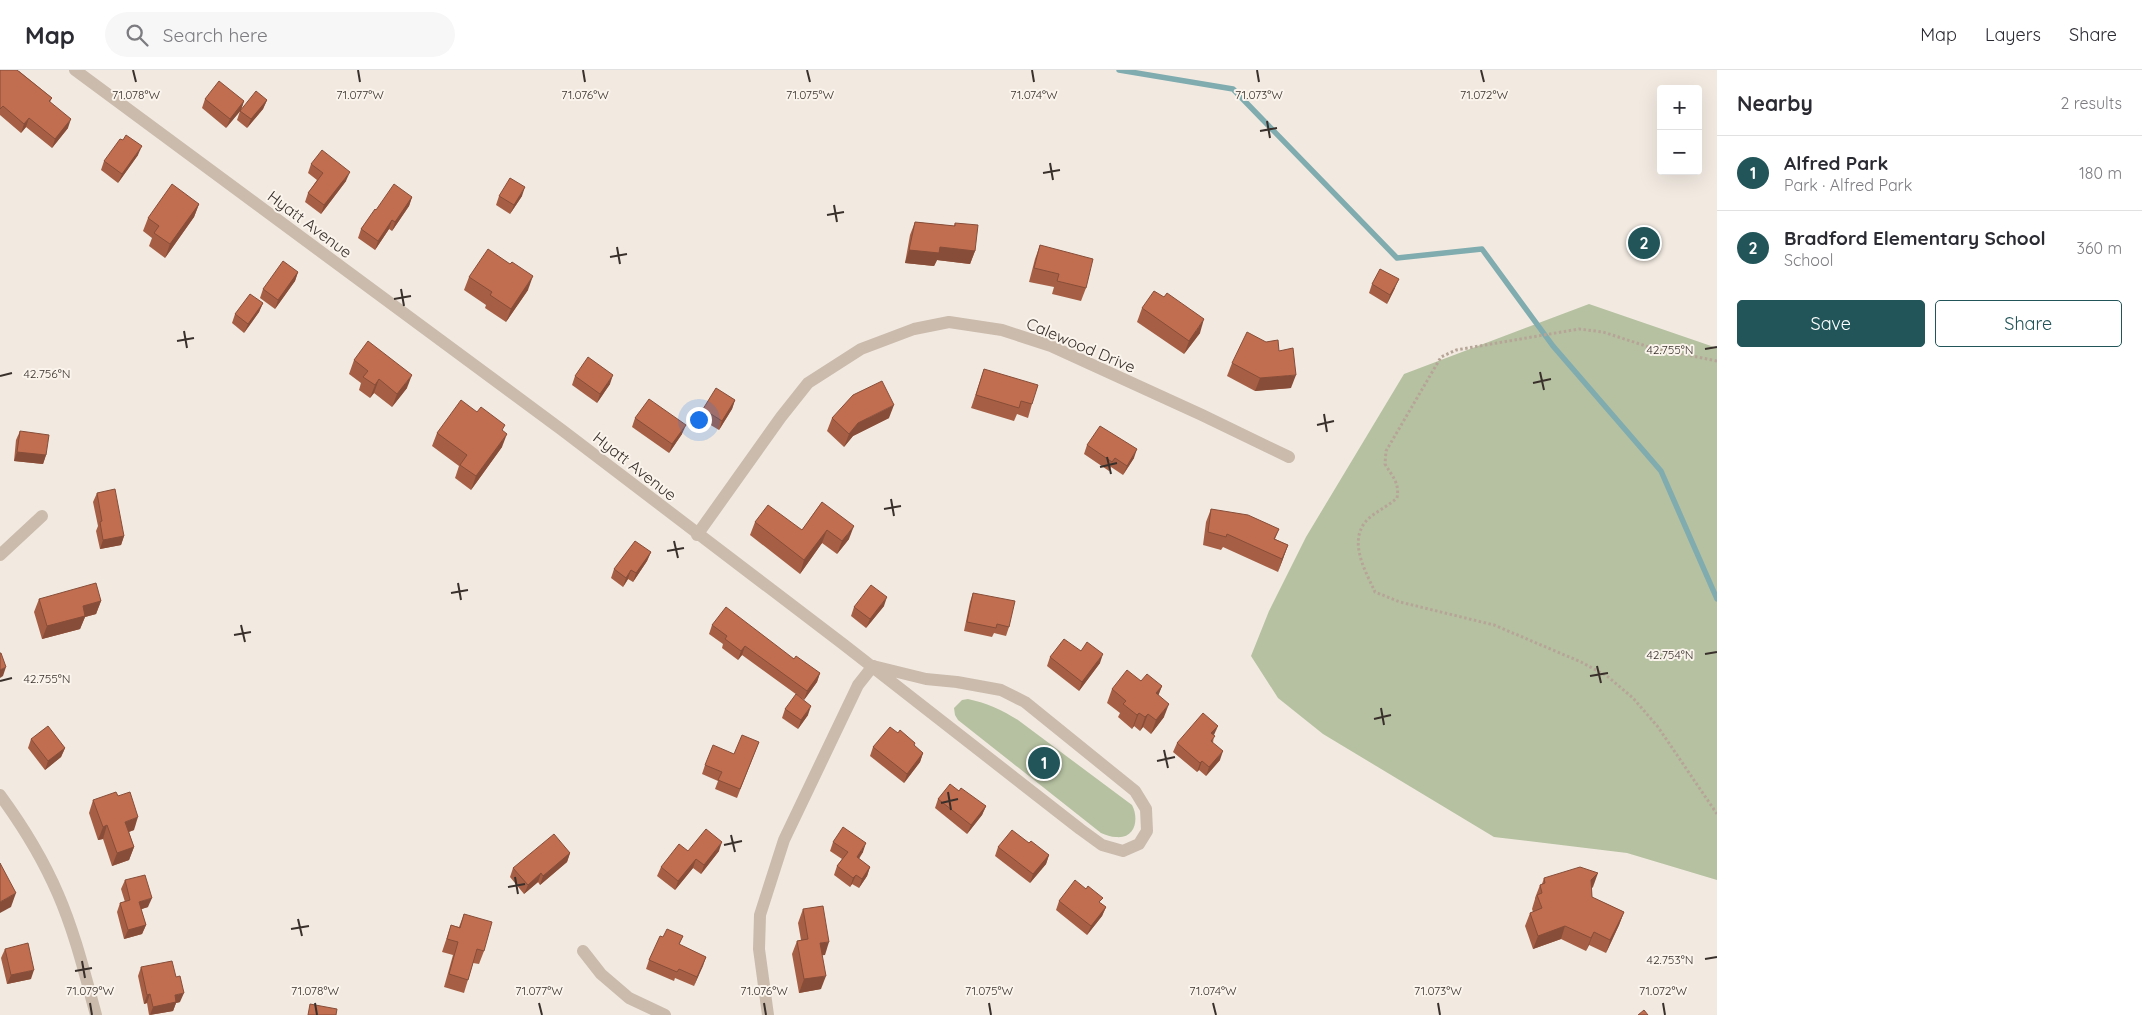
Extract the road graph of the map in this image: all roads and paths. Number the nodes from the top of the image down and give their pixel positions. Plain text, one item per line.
1 (75, 70) edge
2 (1717, 361) edge
3 (1289, 457) dead end
4 (42, 516) dead end
5 (697, 534) junction
6 (0, 555) edge
7 (872, 666) junction
8 (0, 795) edge
9 (1717, 814) edge
10 (583, 951) dead end
11 (96, 1015) edge
12 (665, 1015) edge
13 (768, 1015) edge

1 - 5 street, Hyatt Avenue
2 - 9 path
3 - 5 street, Calewood Drive
4 - 6 street
5 - 7 street, Hyatt Avenue
7 - 7 street, Hyatt Avenue
7 - 13 street
8 - 11 street
10 - 12 street

